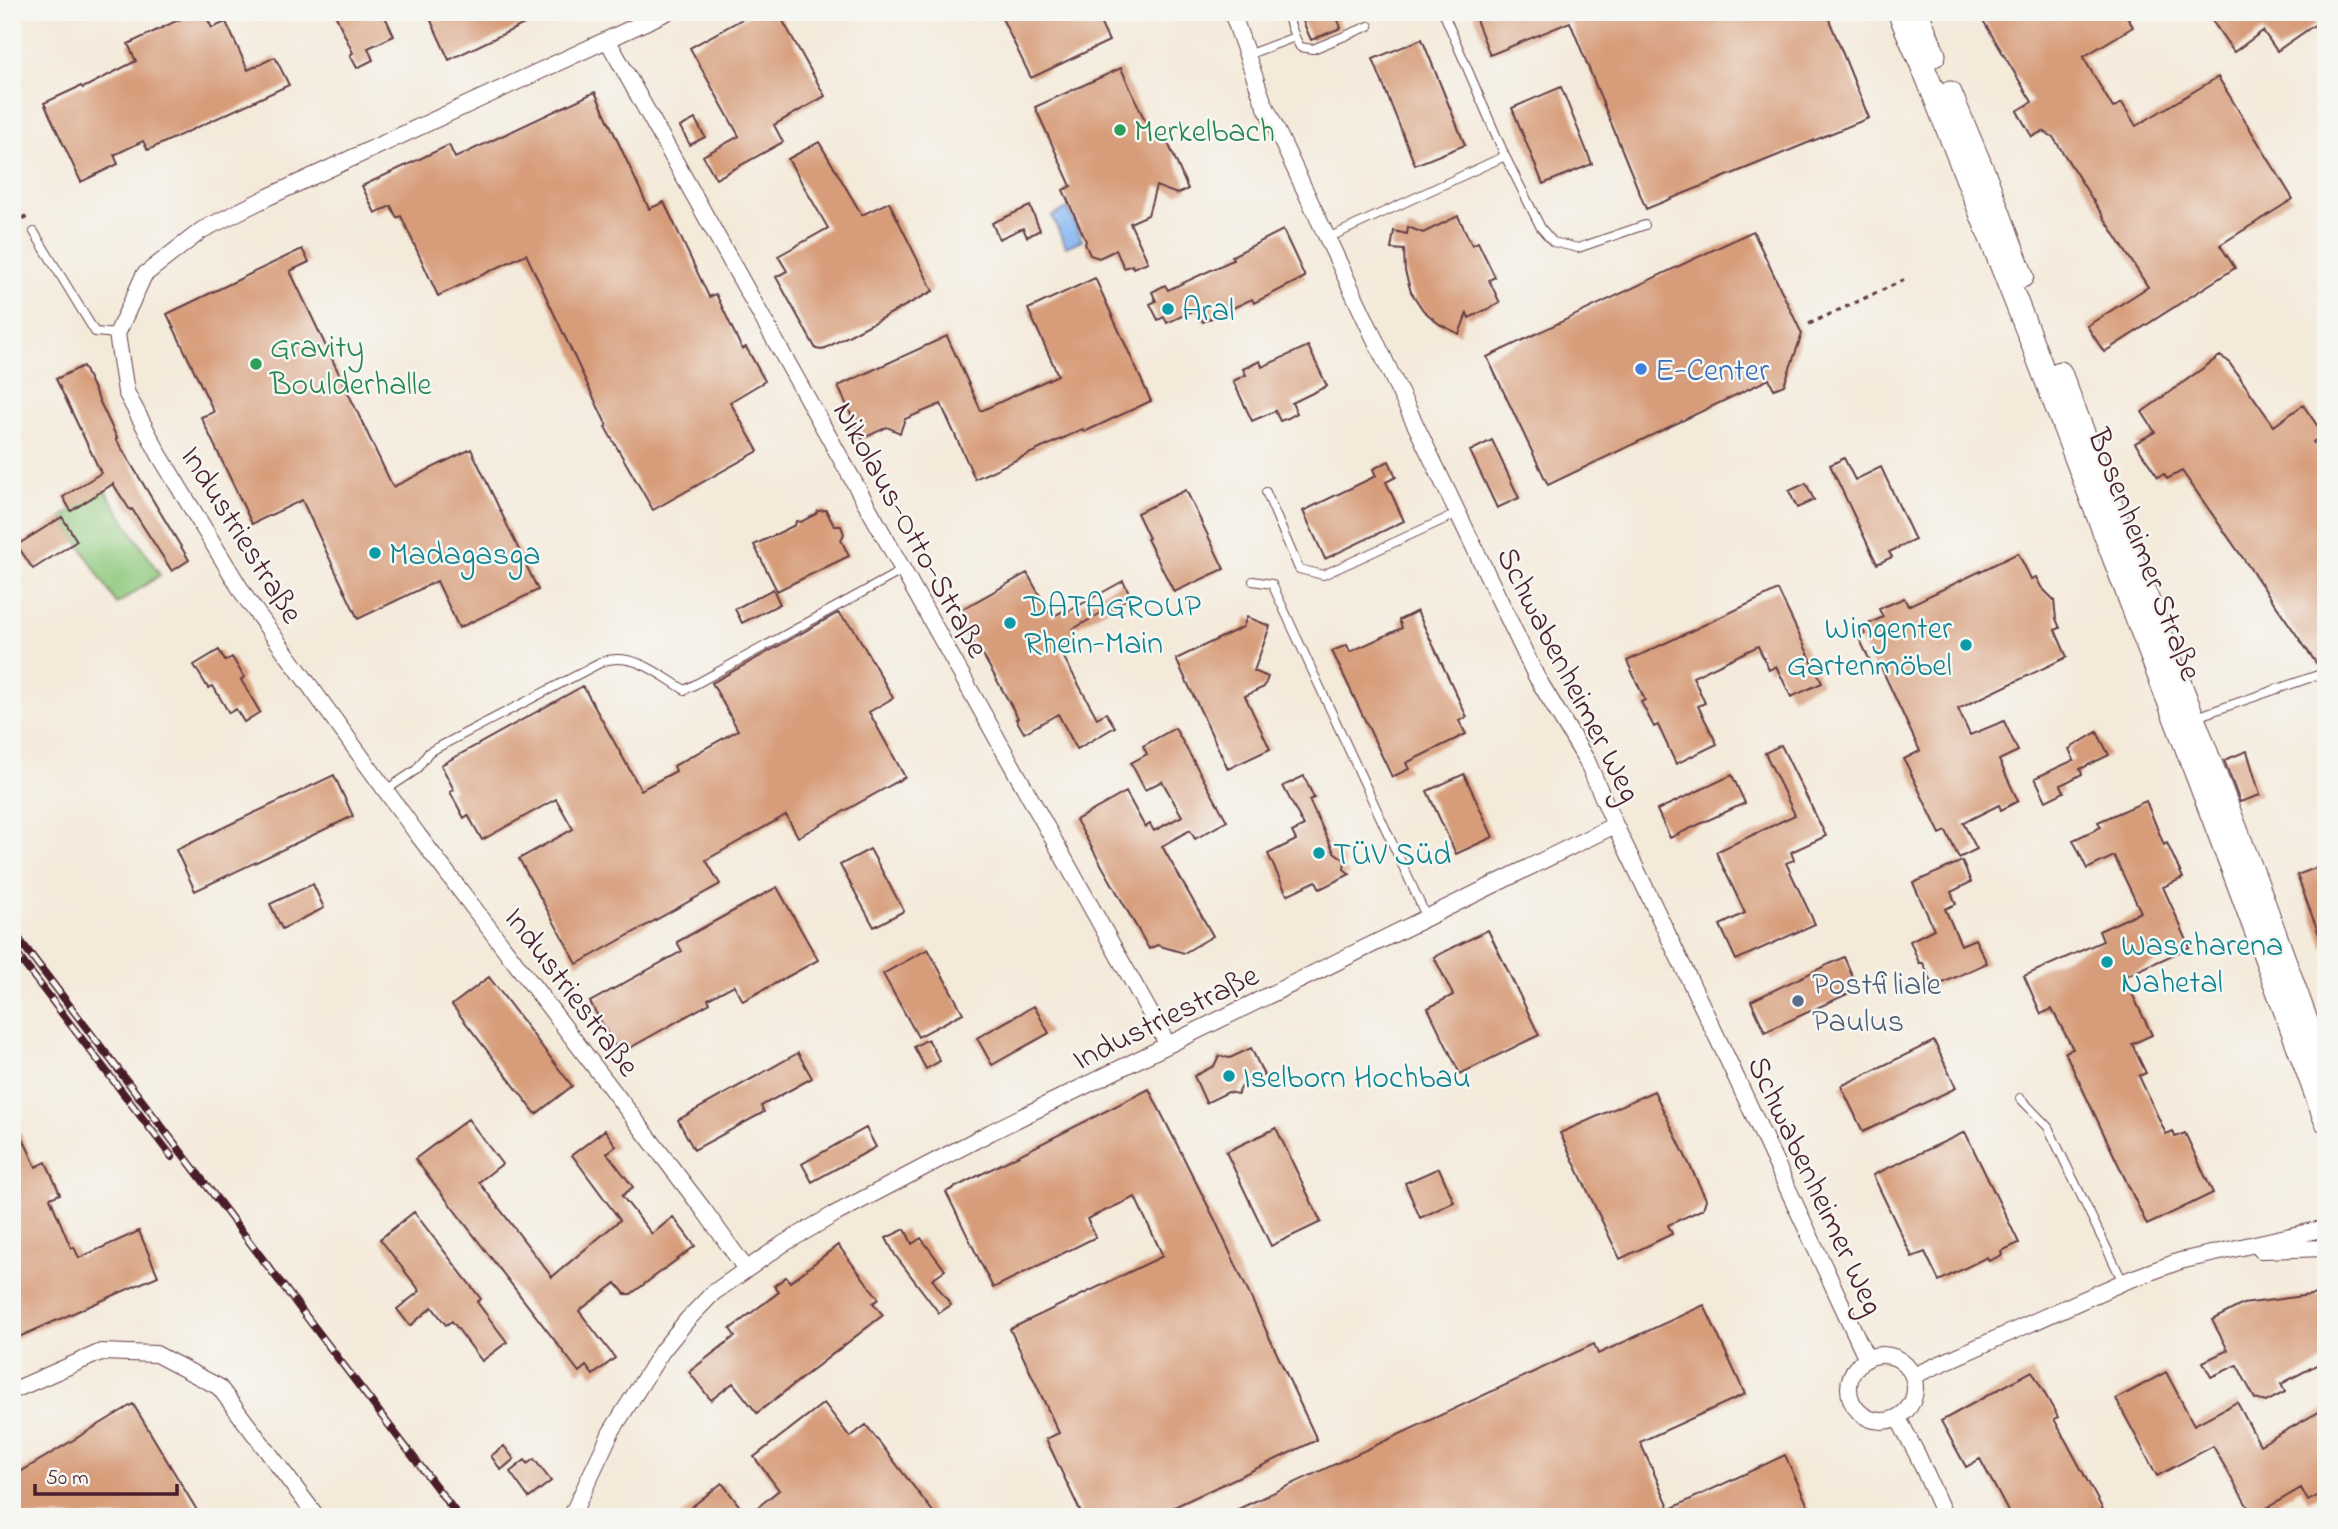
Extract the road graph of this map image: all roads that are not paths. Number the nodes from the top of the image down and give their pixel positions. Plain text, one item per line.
1 (667, 12) edge
2 (1232, 12) edge
3 (1286, 12) edge
4 (1443, 12) edge
5 (1899, 12) edge
6 (1917, 12) edge
7 (1368, 26) dead end
8 (1295, 37) junction
9 (608, 41) junction
10 (1246, 56) junction
11 (1505, 156) junction
12 (1644, 225) dead end
13 (34, 232) road end
14 (1328, 237) junction
15 (117, 334) junction
16 (1266, 492) dead end
17 (1458, 513) junction
18 (903, 570) junction
19 (1253, 581) dead end
20 (2326, 670) edge
21 (2194, 718) junction
22 (386, 790) junction
23 (1615, 825) junction
24 (1427, 918) junction
25 (1168, 1045) junction
26 (2326, 1076) edge
27 (2020, 1098) dead end
28 (2326, 1121) edge
29 (2326, 1228) edge
30 (2326, 1248) edge
31 (2220, 1251) junction
32 (746, 1269) junction
33 (2123, 1282) junction
34 (1867, 1359) junction
35 (1913, 1376) junction
36 (12, 1391) edge
37 (1898, 1418) junction
38 (317, 1517) edge
39 (571, 1517) edge
40 (1945, 1517) edge

1 - 9 street
2 - 10 street, Schwabenheimer Weg
3 - 8 lane
4 - 11 lane
5 - 28 street, Bosenheimer Straße
6 - 21 street, Bosenheimer Straße
7 - 8 lane
8 - 10 lane
9 - 15 street
9 - 18 street, Nikolaus-Otto-Straße
10 - 14 street, Schwabenheimer Weg
11 - 12 lane
11 - 14 lane
13 - 15 lane
14 - 17 street, Schwabenheimer Weg
15 - 22 street, Industriestraße
16 - 17 lane
17 - 23 street, Schwabenheimer Weg
18 - 22 lane
18 - 25 street, Nikolaus-Otto-Straße
19 - 24 lane
20 - 21 lane
21 - 26 street, Bosenheimer Straße
22 - 32 street, Industriestraße
23 - 24 street, Industriestraße
23 - 34 street, Schwabenheimer Weg
24 - 25 street, Industriestraße
25 - 32 street, Industriestraße
27 - 33 lane
29 - 31 street
30 - 31 street
31 - 33 street
32 - 39 street, Industriestraße
33 - 35 street
34 - 35 street
34 - 37 street
35 - 37 street
36 - 38 street
37 - 40 street

